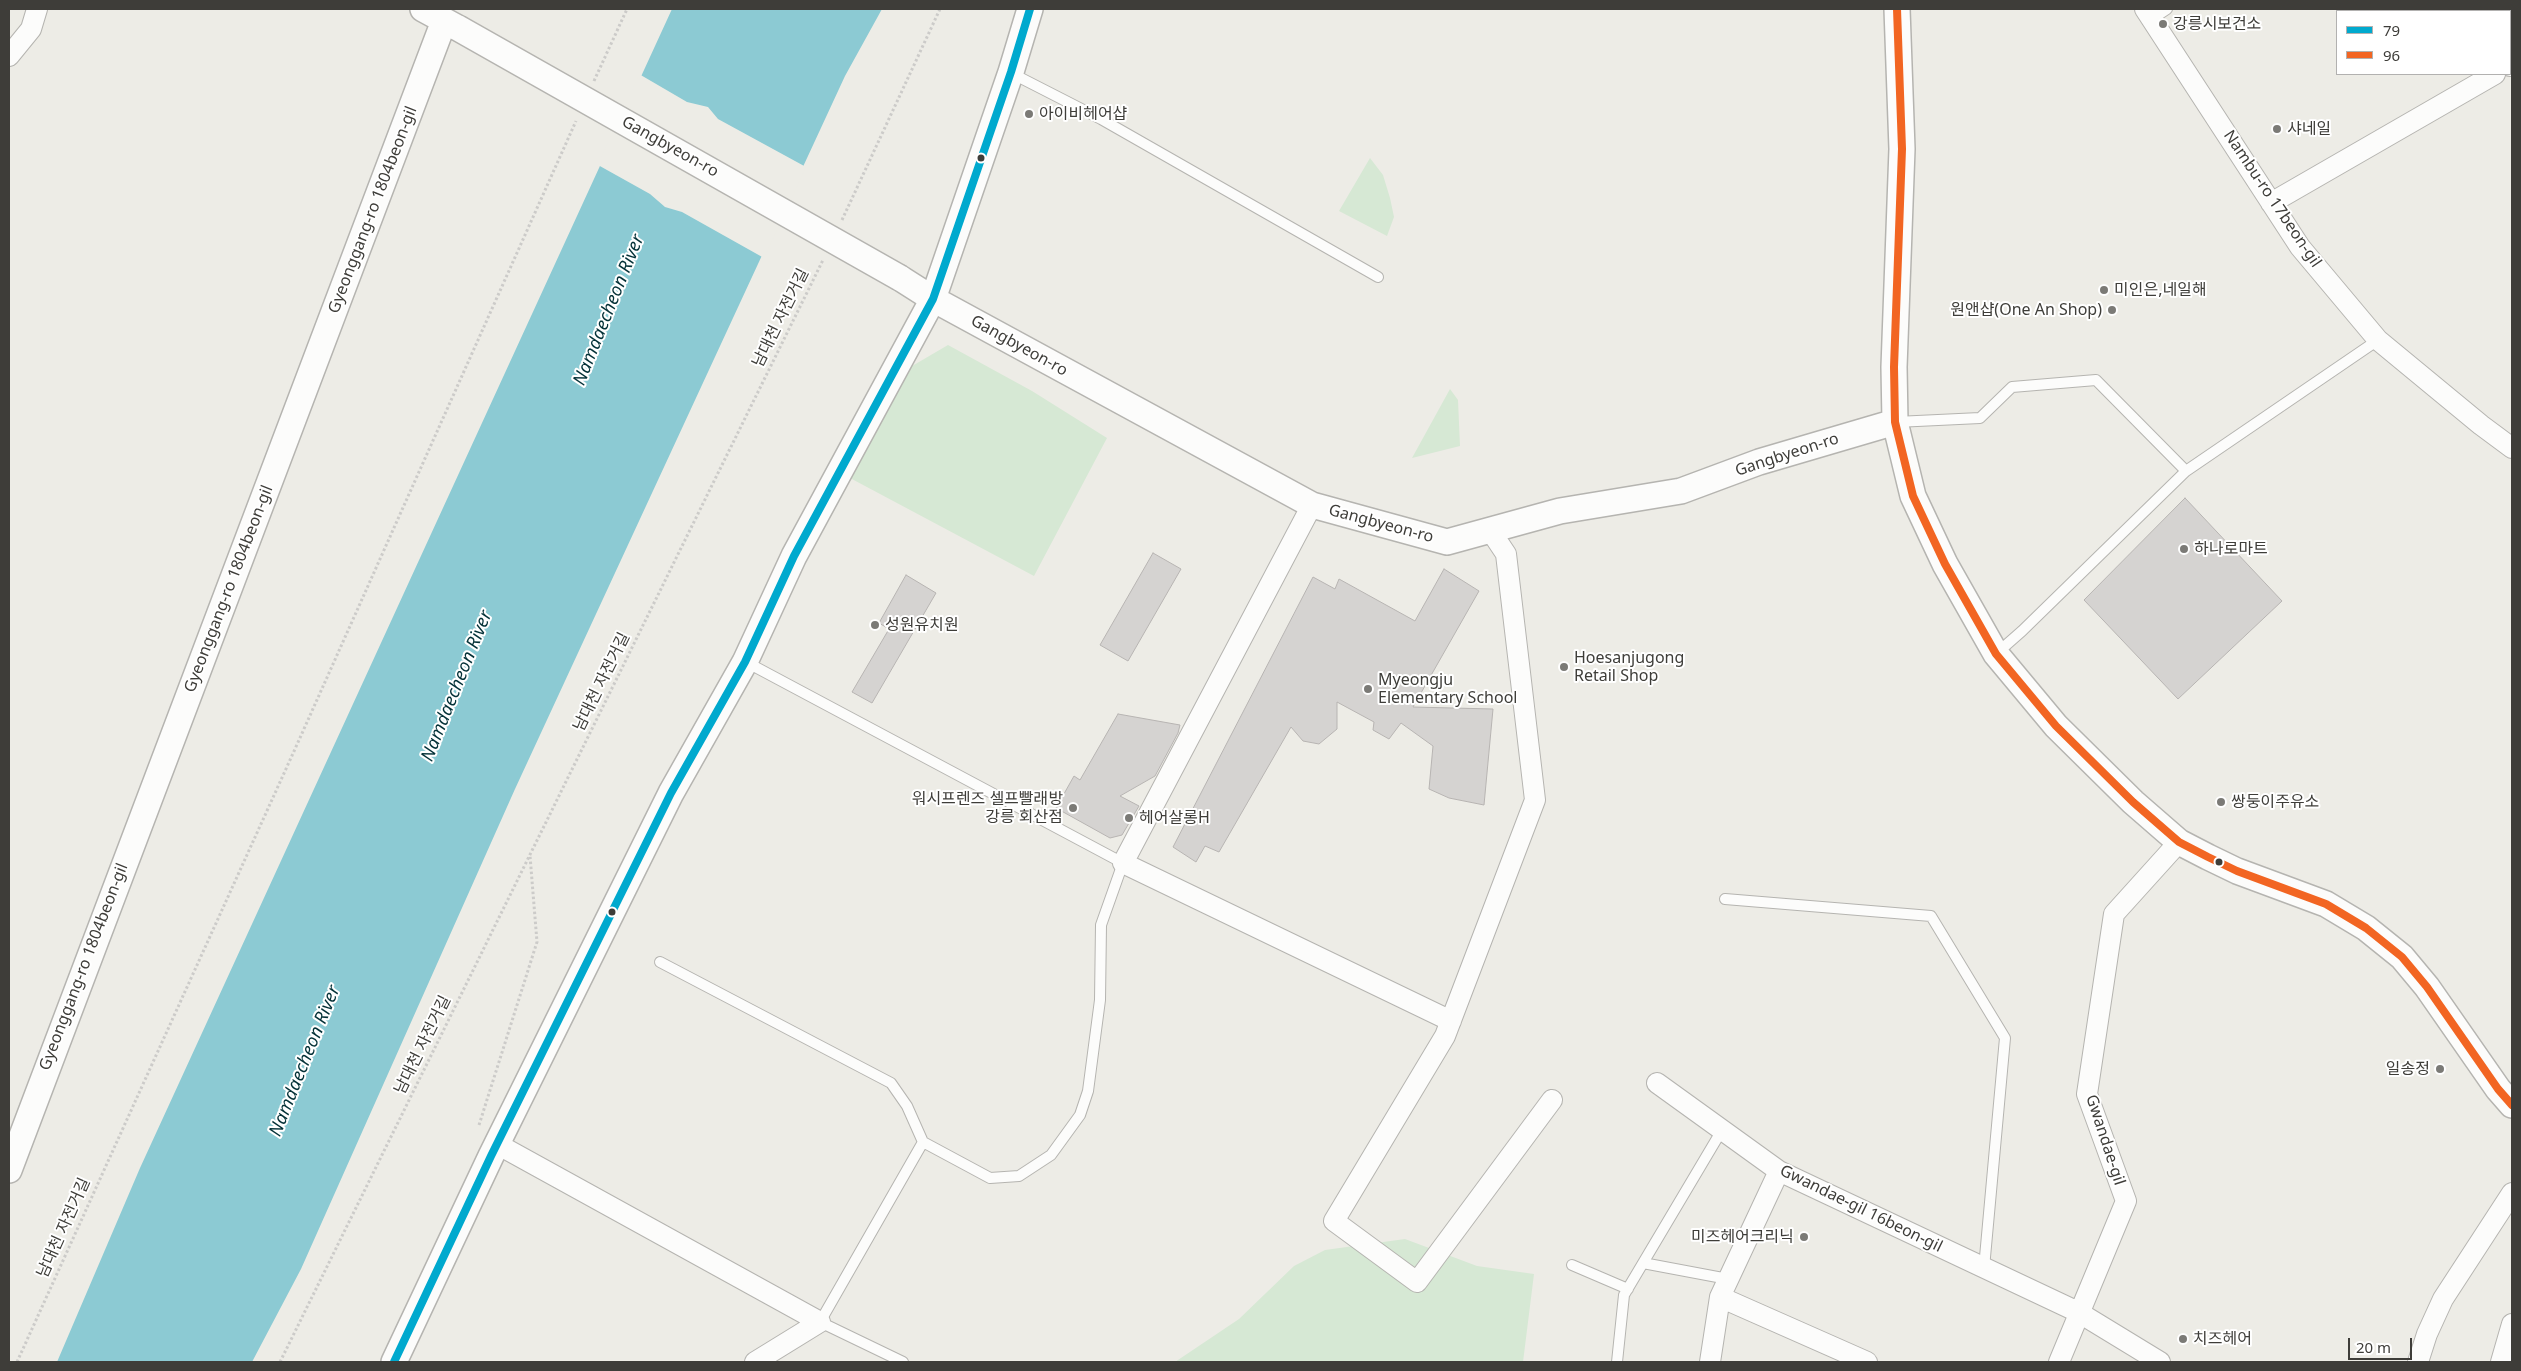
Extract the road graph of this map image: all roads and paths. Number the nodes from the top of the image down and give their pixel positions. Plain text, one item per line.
1 (37, 9) edge
2 (423, 9) edge
3 (627, 9) edge
4 (940, 9) edge
5 (1030, 9) edge
6 (1897, 9) edge
7 (2154, 12) edge
8 (451, 19) edge
9 (9, 56) edge
10 (1011, 72) junction
11 (2494, 75) edge
12 (590, 89) dead end
13 (578, 116) dead end
14 (2271, 203) junction
15 (840, 223) dead end
16 (824, 259) dead end
17 (1378, 277) dead end
18 (932, 299) junction
19 (2378, 340) junction
20 (1895, 422) junction
21 (2512, 448) edge
22 (2186, 471) junction
23 (1312, 505) junction
24 (1490, 530) junction
25 (1996, 654) junction
26 (745, 662) junction
27 (2179, 842) junction
28 (530, 855) junction
29 (1123, 863) junction
30 (1725, 899) dead end
31 (660, 962) dead end
32 (1451, 1021) junction
33 (1657, 1083) dead end
34 (1552, 1100) dead end
35 (2512, 1105) edge
36 (1722, 1130) junction
37 (923, 1142) junction
38 (494, 1150) junction
39 (9, 1170) edge
40 (1779, 1171) junction
41 (2512, 1193) edge
42 (1643, 1263) junction
43 (1572, 1265) dead end
44 (1984, 1268) junction
45 (1724, 1288) junction
46 (1628, 1289) junction
47 (2078, 1312) junction
48 (820, 1322) junction
49 (2512, 1324) edge
50 (1832, 1355) edge
51 (17, 1362) edge
52 (280, 1362) edge
53 (394, 1362) edge
54 (755, 1362) edge
55 (903, 1362) edge
56 (1616, 1362) edge
57 (1710, 1362) edge
58 (1867, 1362) edge
59 (2060, 1362) edge
60 (2160, 1362) edge
61 (2418, 1362) edge
62 (2501, 1362) edge

1 - 9 street
2 - 8 street, Gangbyeon-ro
3 - 12 path
4 - 15 path
5 - 10 street
6 - 20 street
7 - 14 street, Nambu-ro 17beon-gil
8 - 18 street, Gangbyeon-ro, bridge
8 - 39 street, Gyeonggang-ro 1804beon-gil
10 - 17 lane
10 - 18 street
11 - 14 street
13 - 51 path, 남대천 자전거길
14 - 19 street, Nambu-ro 17beon-gil
16 - 28 path, 남대천 자전거길
18 - 23 street, Gangbyeon-ro
18 - 26 street
19 - 21 street, Nambu-ro 17beon-gil
19 - 22 lane
20 - 22 lane
20 - 24 street, Gangbyeon-ro
20 - 25 street
22 - 25 lane
23 - 24 street, Gangbyeon-ro
23 - 29 street
24 - 32 street
25 - 27 street
26 - 29 lane
26 - 38 street
27 - 35 street
27 - 47 street, Gwandae-gil
28 - 38 path
28 - 52 path, 남대천 자전거길
29 - 32 street
29 - 37 lane
30 - 44 lane
31 - 37 lane
32 - 34 street
33 - 36 street, Gwandae-gil 16beon-gil
36 - 40 street, Gwandae-gil 16beon-gil
36 - 42 lane
37 - 48 lane
38 - 48 street
38 - 53 street
40 - 44 street, Gwandae-gil 16beon-gil
40 - 45 street
41 - 61 street
42 - 45 lane
42 - 46 lane
43 - 46 lane
44 - 47 street, Gwandae-gil 16beon-gil
45 - 50 street
45 - 57 street
46 - 56 lane
47 - 59 street, Gwandae-gil
47 - 60 street, Gwandae-gil 16beon-gil
48 - 54 street
48 - 55 lane
49 - 62 street
50 - 58 street

